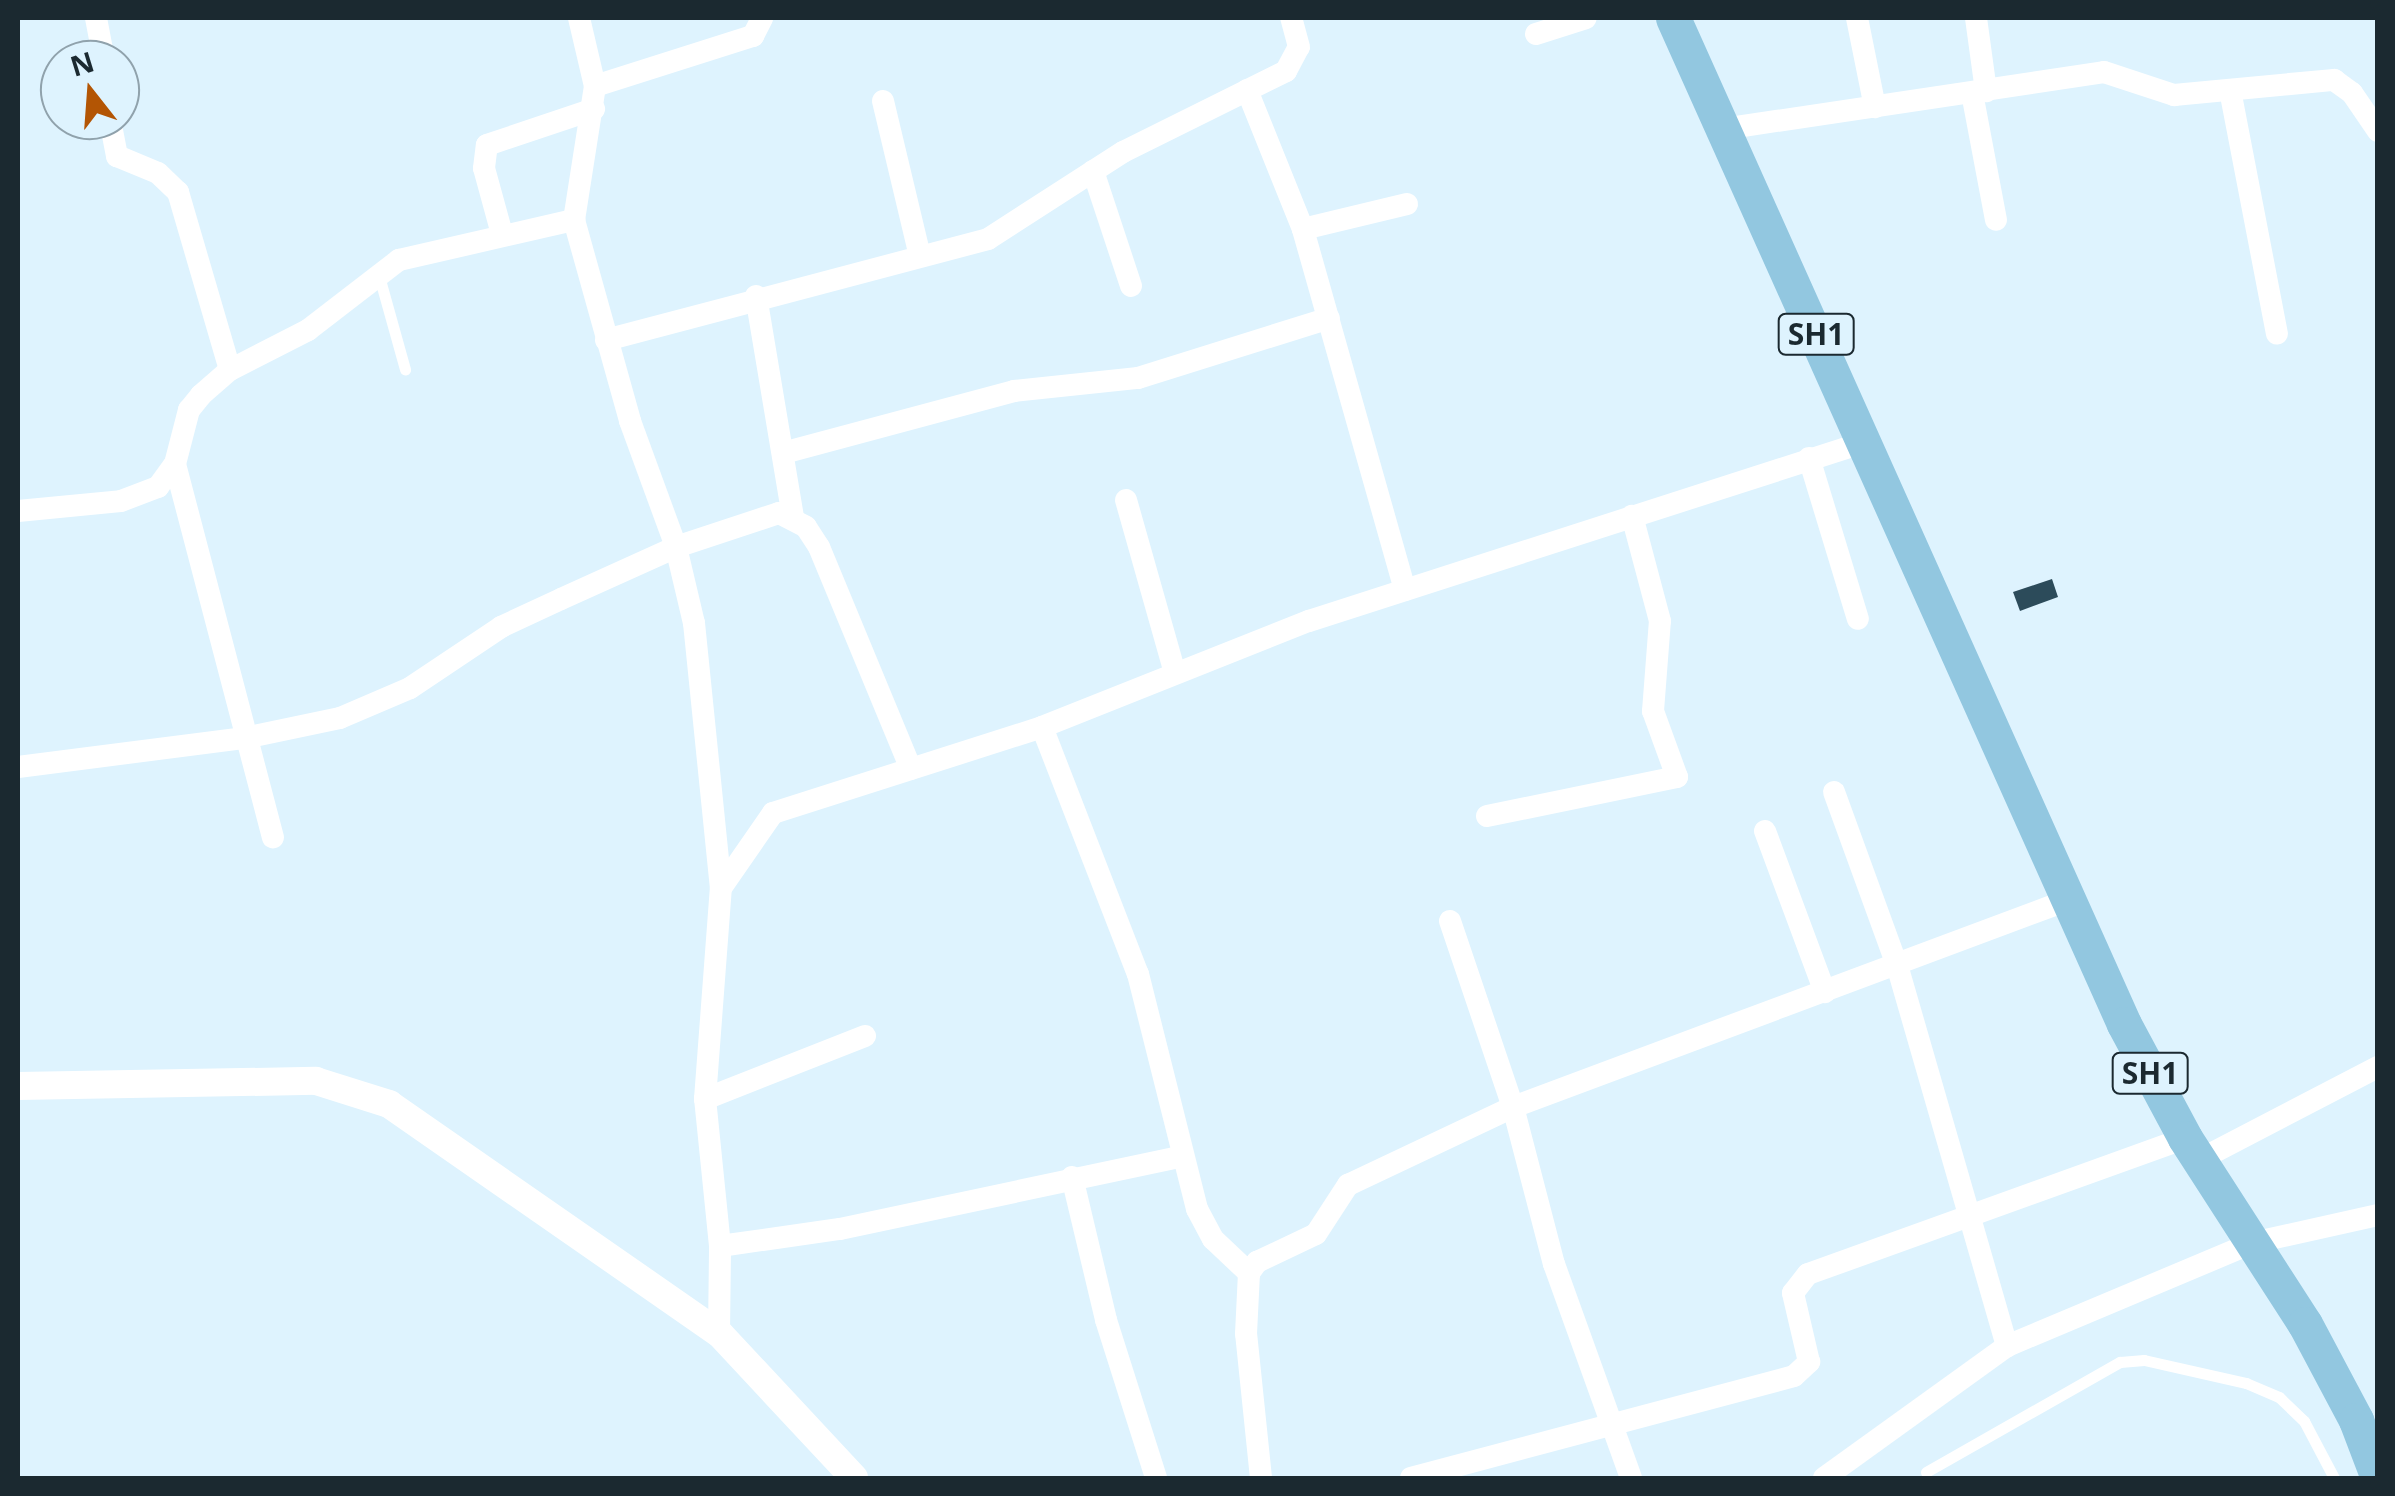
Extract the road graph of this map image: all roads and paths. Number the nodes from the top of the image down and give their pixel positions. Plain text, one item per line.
1 (579, 18) edge
2 (762, 18) edge
3 (1291, 18) edge
4 (1586, 18) edge
5 (1673, 18) edge
6 (1857, 18) edge
7 (1976, 18) edge
8 (1536, 34) dead end
9 (1247, 90) junction
10 (2230, 90) junction
11 (1979, 92) junction
12 (595, 98) junction
13 (883, 102) dead end
14 (1875, 107) junction
15 (1723, 129) junction
16 (2378, 130) edge
17 (114, 140) edge
18 (1092, 171) junction
19 (1407, 204) dead end
20 (574, 220) junction
21 (1996, 220) dead end
22 (1303, 230) junction
23 (502, 234) junction
24 (920, 256) junction
25 (378, 272) junction
26 (1131, 286) dead end
27 (756, 296) junction
28 (1329, 318) junction
29 (2278, 333) dead end
30 (606, 340) junction
31 (230, 370) junction
32 (405, 370) dead end
33 (1865, 442) junction
34 (783, 453) junction
35 (1809, 458) junction
36 (175, 464) junction
37 (1126, 500) dead end
38 (18, 511) edge
39 (793, 516) junction
40 (1632, 516) junction
41 (676, 546) junction
42 (1404, 590) junction
43 (1858, 619) dead end
44 (1174, 670) junction
45 (1042, 727) junction
46 (246, 738) junction
47 (18, 768) edge
48 (911, 769) junction
49 (1834, 792) dead end
50 (1487, 816) dead end
51 (1765, 831) dead end
52 (273, 837) dead end
53 (721, 888) junction
54 (2065, 900) junction
55 (1450, 921) dead end
56 (1896, 965) junction
57 (1824, 992) junction
58 (865, 1036) dead end
59 (2378, 1068) edge
60 (18, 1086) edge
61 (706, 1099) junction
62 (1513, 1107) junction
63 (2192, 1149) junction
64 (1180, 1157) junction
65 (1072, 1177) junction
66 (2378, 1215) edge
67 (1968, 1219) junction
68 (2252, 1243) junction
69 (720, 1246) junction
70 (1249, 1273) junction
71 (719, 1332) junction
72 (2006, 1346) junction
73 (2367, 1418) edge
74 (1614, 1426) junction
75 (1926, 1472) dead end
76 (854, 1478) edge
77 (1156, 1478) edge
78 (1261, 1478) edge
79 (1411, 1478) edge
80 (1631, 1478) edge
81 (1824, 1478) edge
82 (2334, 1478) edge
83 (2378, 1478) edge

1 - 12 street
2 - 12 street
3 - 9 street
4 - 8 street
5 - 15 main road, SH1
6 - 14 street
7 - 11 street
9 - 18 street
9 - 22 street
10 - 11 street
10 - 16 street
10 - 29 street
11 - 14 street
11 - 21 street
12 - 20 street
12 - 23 street
13 - 24 street
14 - 15 street
15 - 33 main road, SH1
17 - 31 street
18 - 24 street
18 - 26 street
19 - 22 street
20 - 23 street
20 - 30 street
22 - 28 street
23 - 25 street
24 - 27 street
25 - 31 street
25 - 32 lane
27 - 30 street
27 - 34 street
28 - 34 street
28 - 42 street
30 - 41 street
31 - 36 street
33 - 35 street
33 - 54 main road, SH1
34 - 39 street
35 - 40 street
35 - 43 street
36 - 38 street
36 - 46 street
37 - 44 street
39 - 41 street
39 - 48 street
40 - 42 street
40 - 50 street
41 - 46 street
41 - 53 street
42 - 44 street
44 - 45 street
45 - 48 street
45 - 64 street
46 - 47 street
46 - 52 street
48 - 53 street
49 - 56 street
51 - 57 street
53 - 61 street
54 - 56 street
54 - 63 main road, SH1
55 - 62 street
56 - 57 street
56 - 67 street
57 - 62 street
58 - 61 street
59 - 63 street
60 - 71 street
61 - 69 street
62 - 70 street
62 - 74 street
63 - 67 street
63 - 68 main road, SH1
64 - 65 street
64 - 70 street
65 - 69 street
65 - 77 street
66 - 68 street
67 - 72 street
67 - 74 street
68 - 72 street
68 - 73 main road, SH1
69 - 71 street
70 - 78 street
71 - 76 street
72 - 81 street
73 - 83 main road, SH1
74 - 79 street
74 - 80 street
75 - 82 lane

